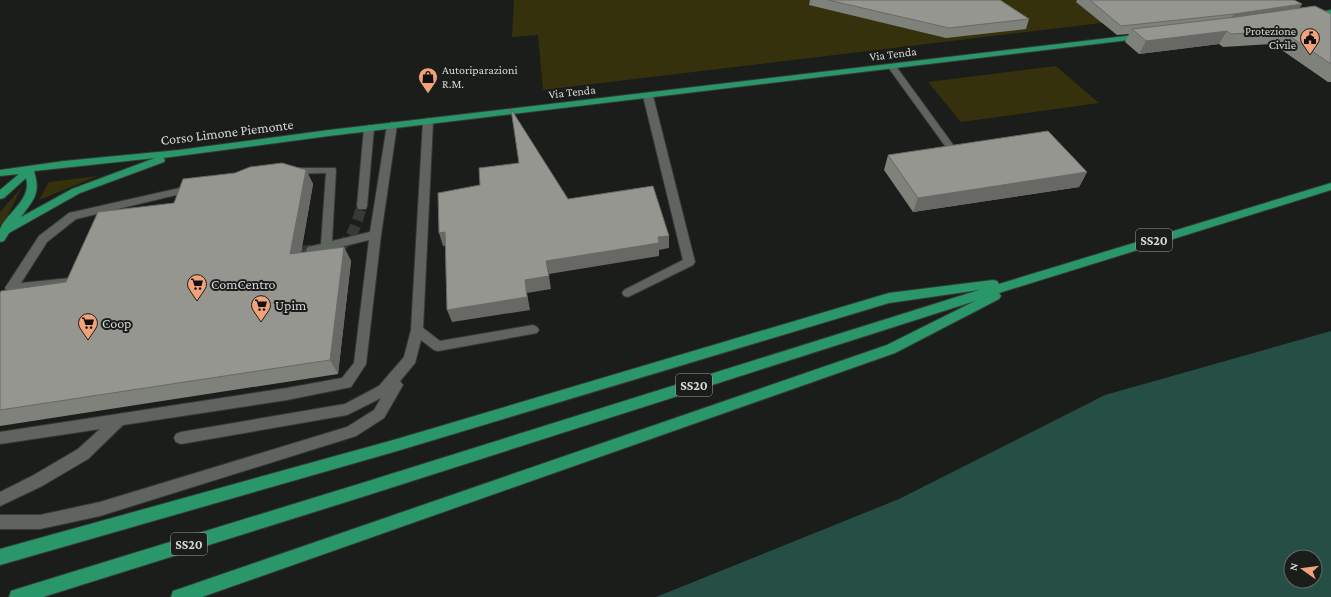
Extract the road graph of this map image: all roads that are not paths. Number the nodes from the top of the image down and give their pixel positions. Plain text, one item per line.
1 (1331, 12) edge
2 (1308, 14) edge
3 (1154, 35) edge
4 (892, 67) junction
5 (648, 96) junction
6 (458, 118) joint
7 (428, 121) junction
8 (392, 125) junction
9 (369, 128) junction
10 (951, 148) edge
11 (179, 153) junction
12 (29, 170) junction
13 (276, 172) edge
14 (0, 173) edge
15 (201, 186) edge
16 (1331, 186) edge
17 (0, 196) edge
18 (362, 206) tunnel mouth
19 (4, 234) edge
20 (375, 235) junction
21 (326, 246) junction
22 (312, 250) tunnel mouth
23 (1026, 280) junction
24 (70, 282) edge
25 (11, 288) junction
26 (628, 293) dead end
27 (4, 300) edge
28 (418, 330) junction
29 (533, 330) dead end
30 (410, 359) junction
31 (119, 420) junction
32 (0, 438) edge
33 (181, 438) dead end
34 (0, 499) edge
35 (0, 522) edge
36 (0, 557) edge
37 (17, 597) edge
38 (179, 597) edge

1 - 2 main road
3 - 4 main road, Via Tenda
4 - 5 main road, Via Tenda
4 - 10 lane
5 - 6 main road, Via Tenda
5 - 26 lane
6 - 7 main road, Corso Limone Piemonte
7 - 8 main road, Corso Limone Piemonte
7 - 28 lane
8 - 9 main road, Corso Limone Piemonte
8 - 20 lane
9 - 11 main road, Corso Limone Piemonte
9 - 18 lane
11 - 12 main road, Corso Limone Piemonte
11 - 19 main road
12 - 14 main road, Corso Limone Piemonte
12 - 17 main road
12 - 19 main road
13 - 21 lane
15 - 25 lane
16 - 23 main road, SS20
20 - 21 lane
20 - 31 lane
21 - 22 lane
23 - 36 main road
23 - 37 main road, SS20
23 - 38 main road
24 - 25 lane
25 - 27 lane
28 - 29 lane
28 - 30 lane
30 - 33 lane
30 - 35 lane
31 - 32 lane
31 - 34 lane

